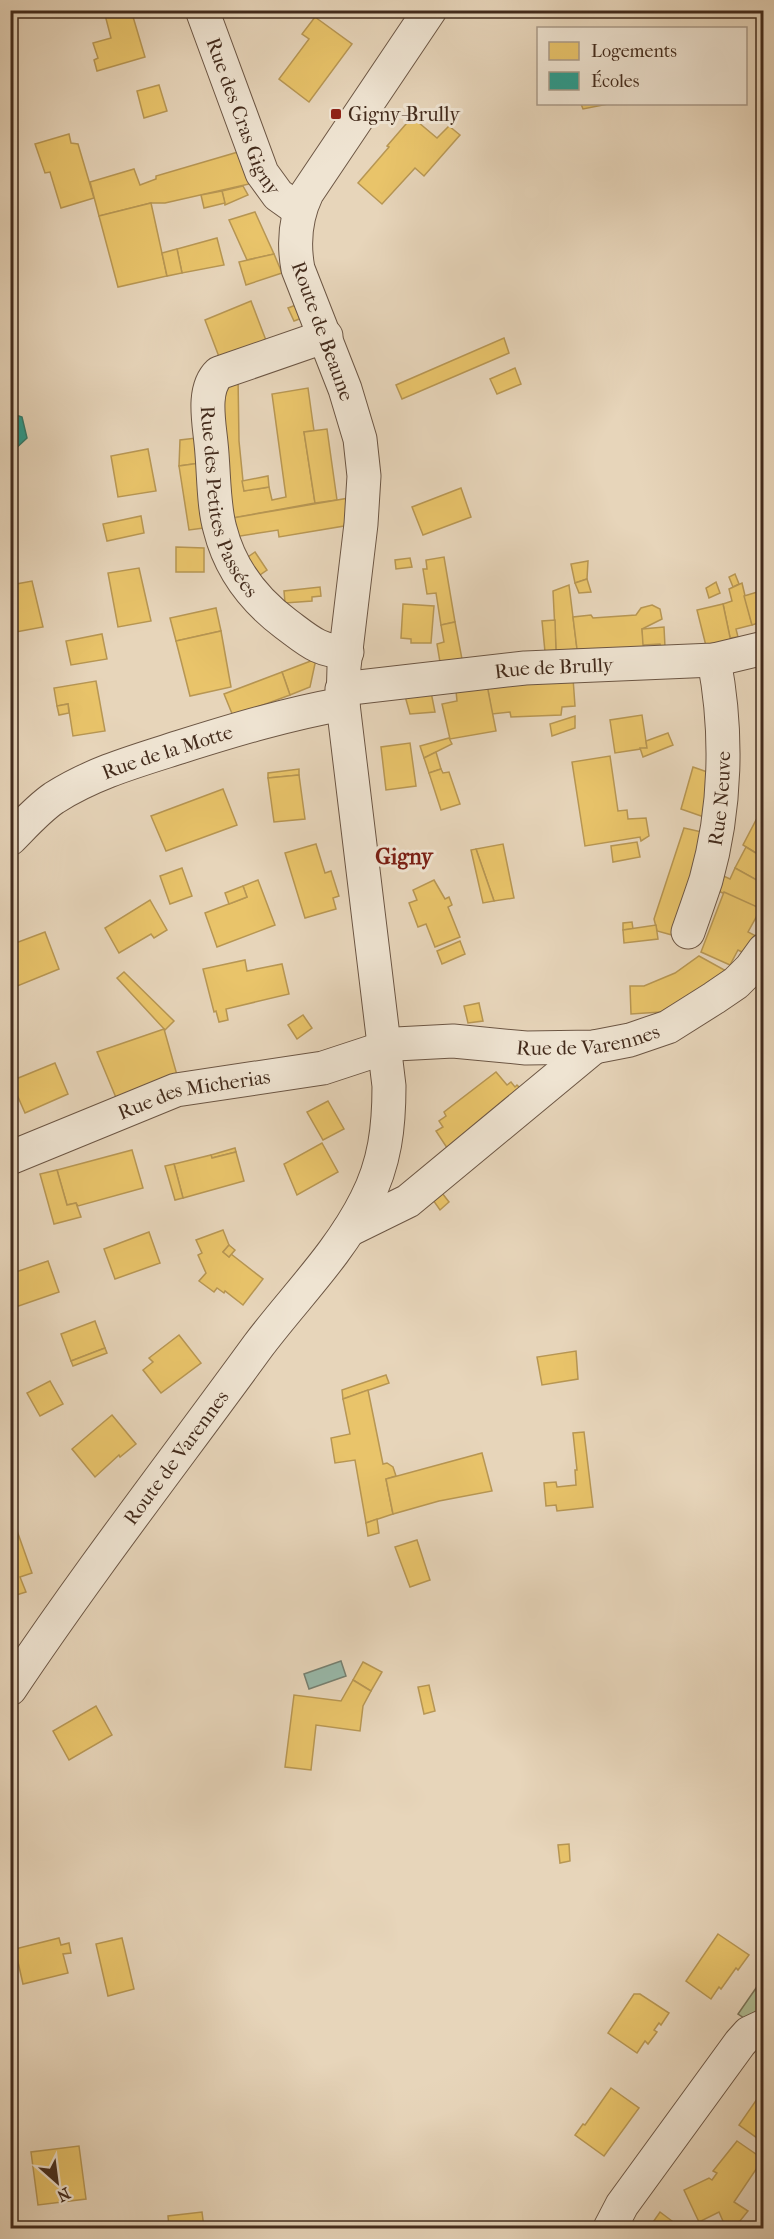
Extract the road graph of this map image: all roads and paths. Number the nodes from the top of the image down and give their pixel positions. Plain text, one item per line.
1 (202, 10) edge
2 (430, 10) edge
3 (299, 210) junction
4 (326, 336) junction
5 (764, 648) edge
6 (346, 652) junction
7 (714, 660) junction
8 (343, 696) junction
9 (10, 838) edge
10 (688, 932) dead end
11 (763, 951) edge
12 (594, 1047) junction
13 (384, 1048) junction
14 (10, 1158) edge
15 (349, 1230) junction
16 (10, 1689) edge
17 (764, 2026) edge
18 (610, 2229) edge

1 - 3 street, Rue des Cras Gigny
2 - 3 street, Route de Beaune
3 - 4 street, Route de Beaune
4 - 6 street, Route de Beaune
4 - 6 street, Rue des Petites Passées
5 - 7 street, Rue de Brully
6 - 8 street, Route de Beaune
7 - 8 street, Rue de Brully
7 - 10 street, Rue Neuve
8 - 9 street, Rue de la Motte
8 - 13 street, Route de Beaune
11 - 12 street, Rue de Varennes
12 - 13 street, Rue de Varennes
12 - 15 street
13 - 14 street, Rue des Micherias
13 - 15 street, Route de Varennes
15 - 16 street, Route de Varennes
17 - 18 street

